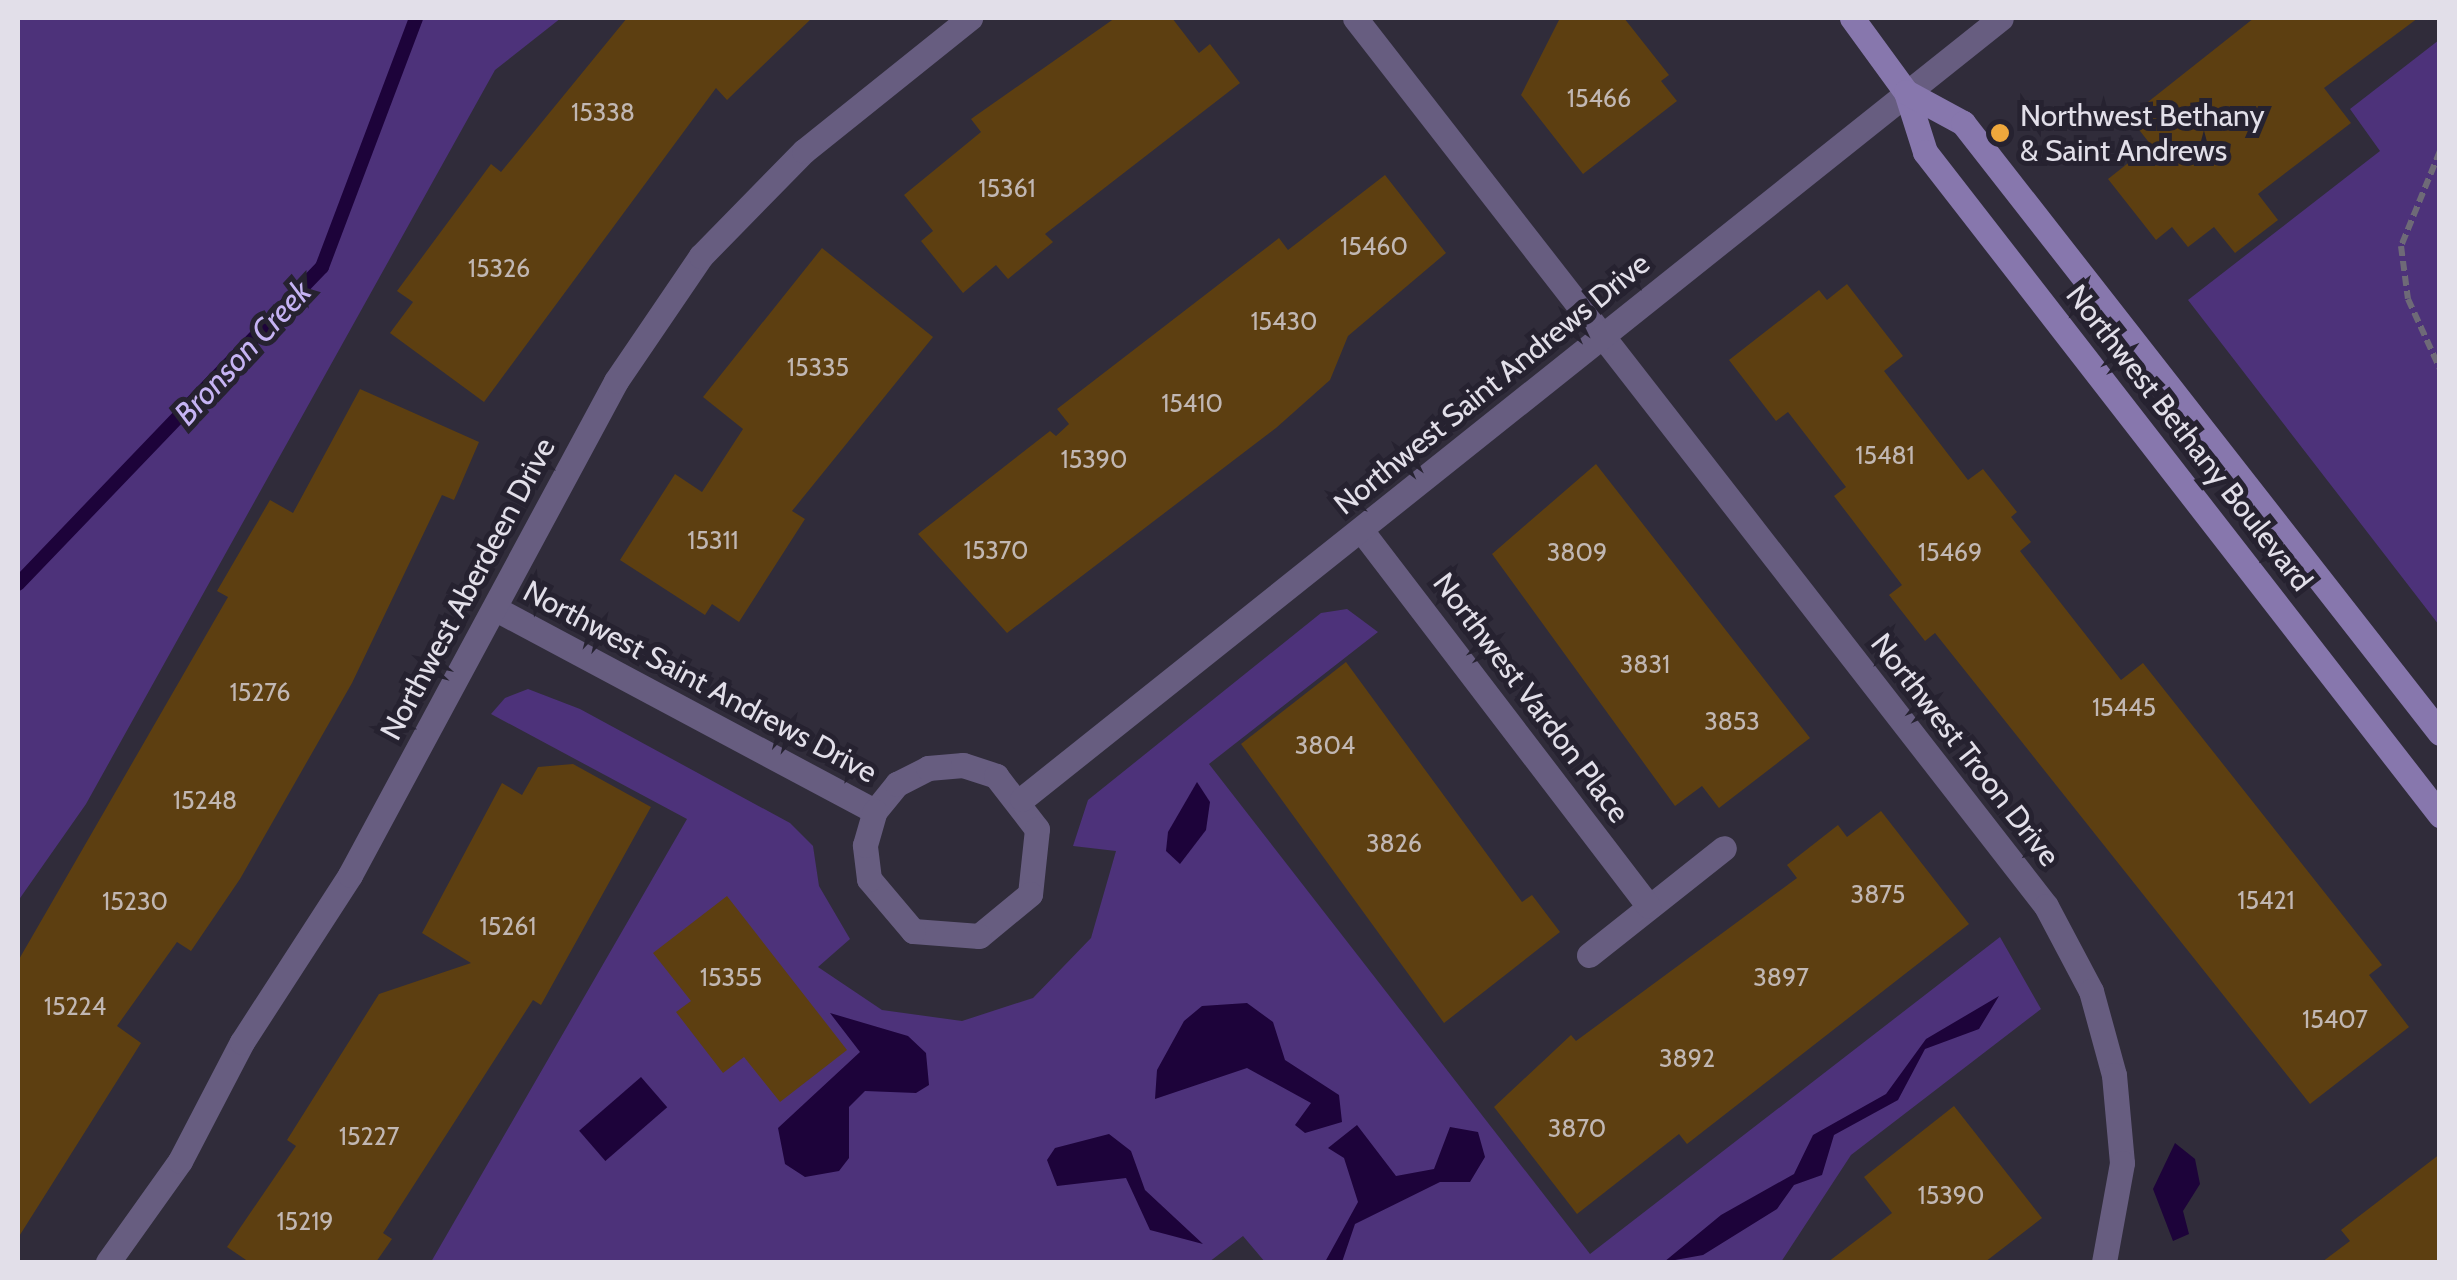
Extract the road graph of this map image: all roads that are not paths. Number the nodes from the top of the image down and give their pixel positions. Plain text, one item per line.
1 (970, 18) edge
2 (1355, 18) edge
3 (1852, 18) edge
4 (2001, 18) edge
5 (1906, 92) junction
6 (1602, 340) junction
7 (1362, 530) junction
8 (496, 609) junction
9 (2440, 733) edge
10 (1022, 799) junction
11 (874, 811) junction
12 (2440, 814) edge
13 (1724, 848) dead end
14 (1648, 906) junction
15 (1589, 955) dead end
16 (108, 1262) edge
17 (2104, 1262) edge

1 - 8 street, Northwest Aberdeen Drive
2 - 6 street
3 - 5 main road, Northwest Bethany Boulevard
4 - 5 street, Northwest Saint Andrews Drive
5 - 6 street, Northwest Saint Andrews Drive
5 - 9 main road, Northwest Bethany Boulevard
5 - 12 main road, Northwest Bethany Boulevard
6 - 7 street, Northwest Saint Andrews Drive
6 - 17 street, Northwest Troon Drive
7 - 10 street, Northwest Saint Andrews Drive
7 - 14 street, Northwest Vardon Place
8 - 11 street, Northwest Saint Andrews Drive
8 - 16 street, Northwest Aberdeen Drive
10 - 11 street, Northwest Saint Andrews Drive
10 - 11 street, Northwest Saint Andrews Drive
13 - 14 street
14 - 15 street

